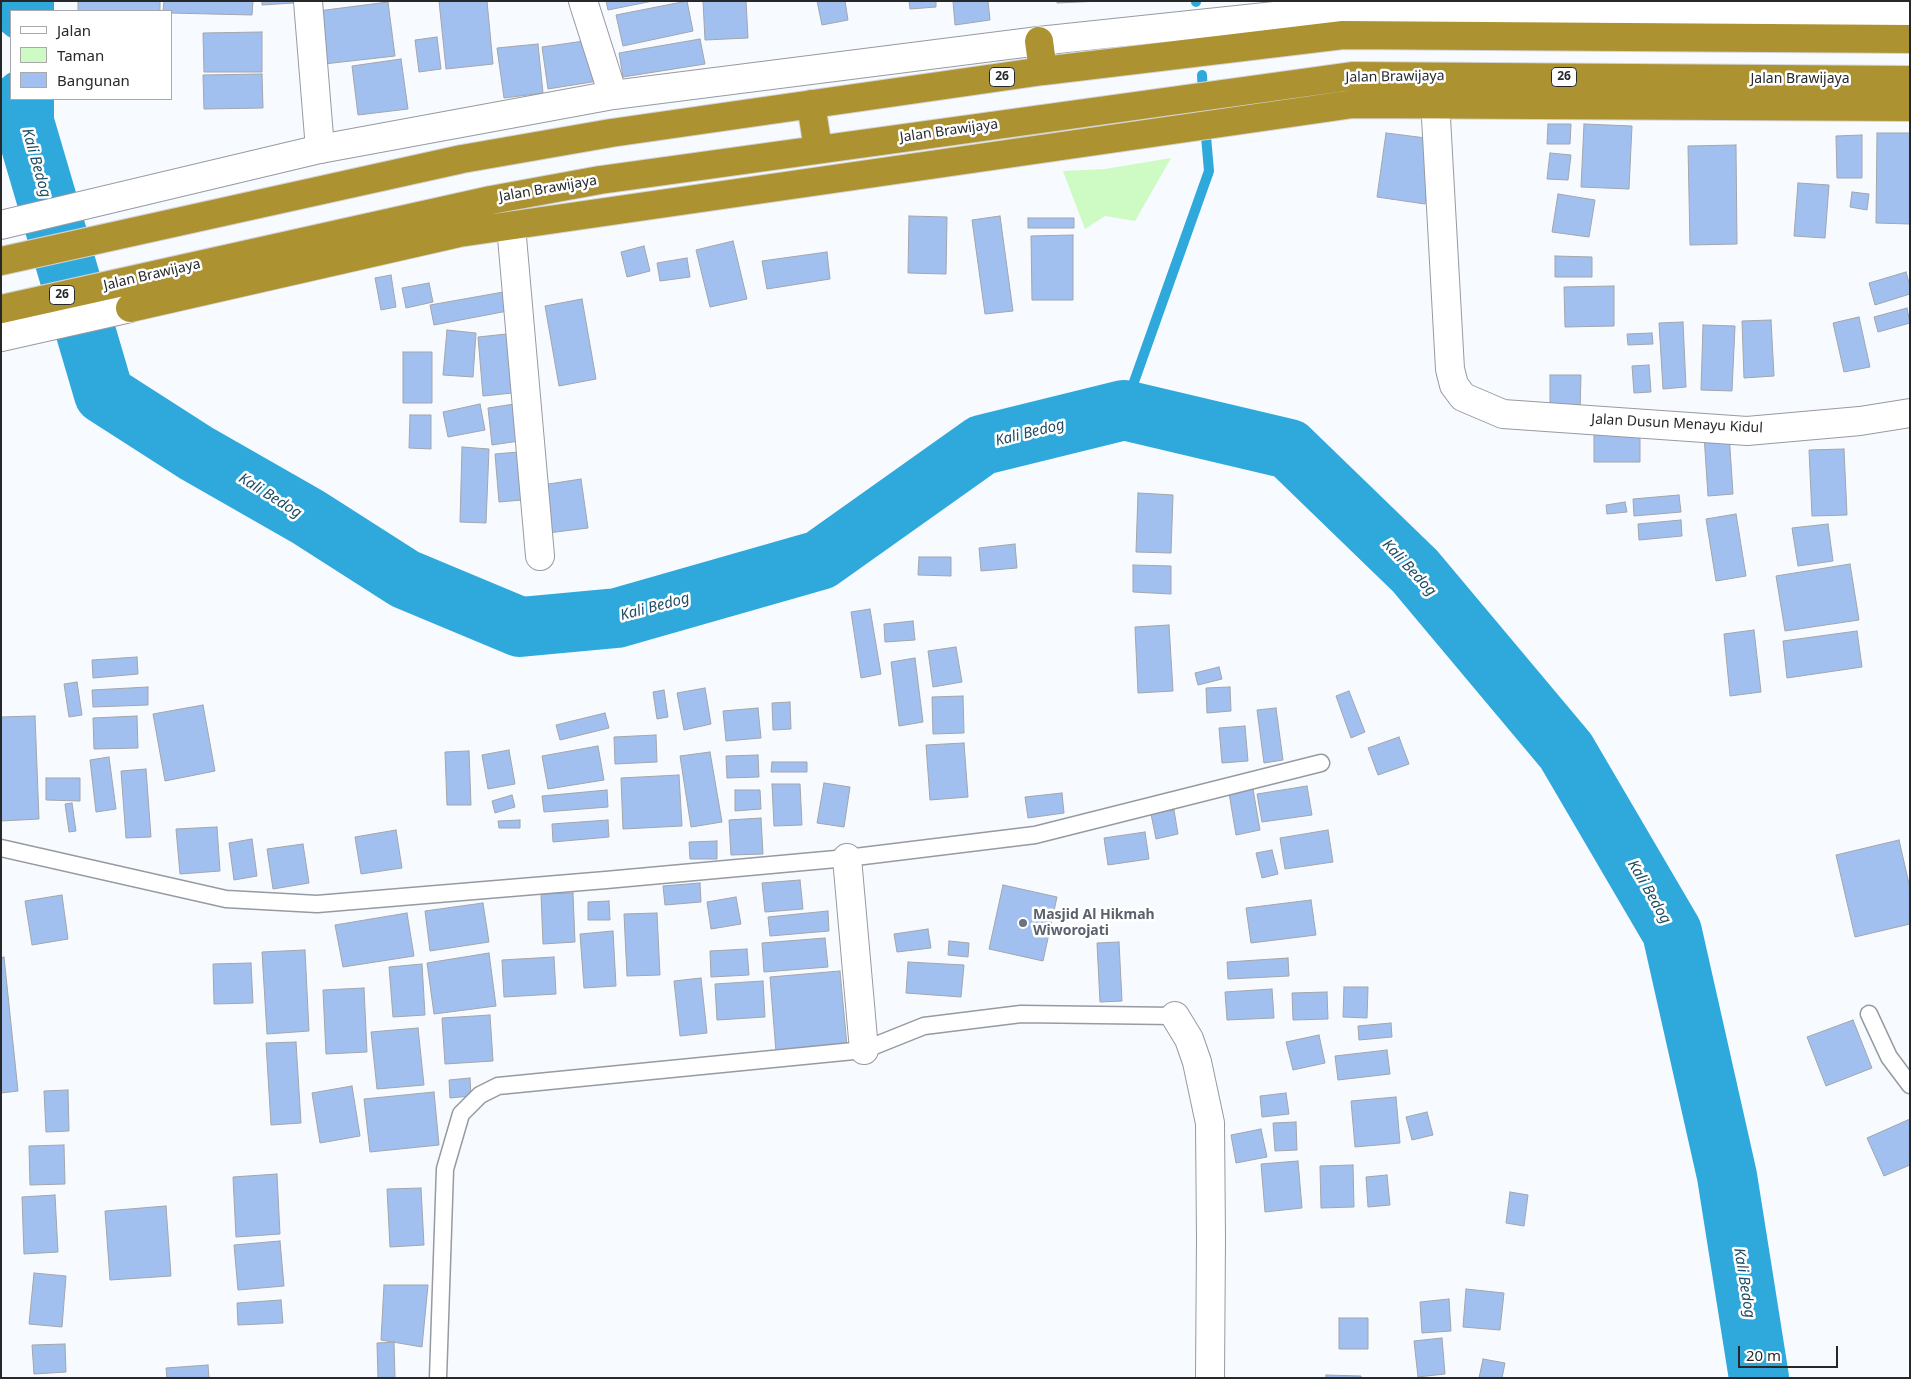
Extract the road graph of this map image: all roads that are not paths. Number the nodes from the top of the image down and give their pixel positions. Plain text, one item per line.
1 (308, 1) edge
2 (583, 1) edge
3 (1910, 14) edge
4 (1910, 38) edge
5 (1039, 41) junction
6 (1043, 71) junction
7 (1433, 76) junction
8 (1910, 80) edge
9 (612, 95) junction
10 (810, 104) junction
11 (1435, 105) junction
12 (1910, 107) edge
13 (1087, 112) junction
14 (1091, 142) junction
15 (320, 150) junction
16 (818, 150) junction
17 (1, 225) edge
18 (511, 226) junction
19 (1, 261) edge
20 (1, 308) edge
21 (130, 308) joint
22 (1, 336) edge
23 (1910, 413) edge
24 (540, 556) dead end
25 (1321, 764) dead end
26 (1, 848) edge
27 (847, 858) junction
28 (1869, 1014) dead end
29 (1174, 1016) joint
30 (864, 1050) junction
31 (1910, 1085) edge
32 (438, 1378) edge
33 (1210, 1378) edge

1 - 15 street
2 - 9 street
3 - 5 street
4 - 6 highway, 26
5 - 6 highway
5 - 9 street
6 - 10 highway, 26
7 - 8 highway, Jalan Brawijaya / 26
7 - 11 street, Jalan Dusun Menayu Kidul
7 - 13 highway, Jalan Brawijaya / 26
9 - 15 street
10 - 16 highway
10 - 19 highway, 26
11 - 12 highway
11 - 14 highway
11 - 23 street, Jalan Dusun Menayu Kidul
13 - 14 highway
13 - 16 highway, Jalan Brawijaya / 26
14 - 18 highway
15 - 17 street
16 - 20 highway, Jalan Brawijaya / 26
18 - 21 highway
18 - 24 street
21 - 22 street
25 - 27 lane
26 - 27 lane
27 - 30 street
28 - 31 lane
29 - 30 lane
29 - 33 street
30 - 32 lane

